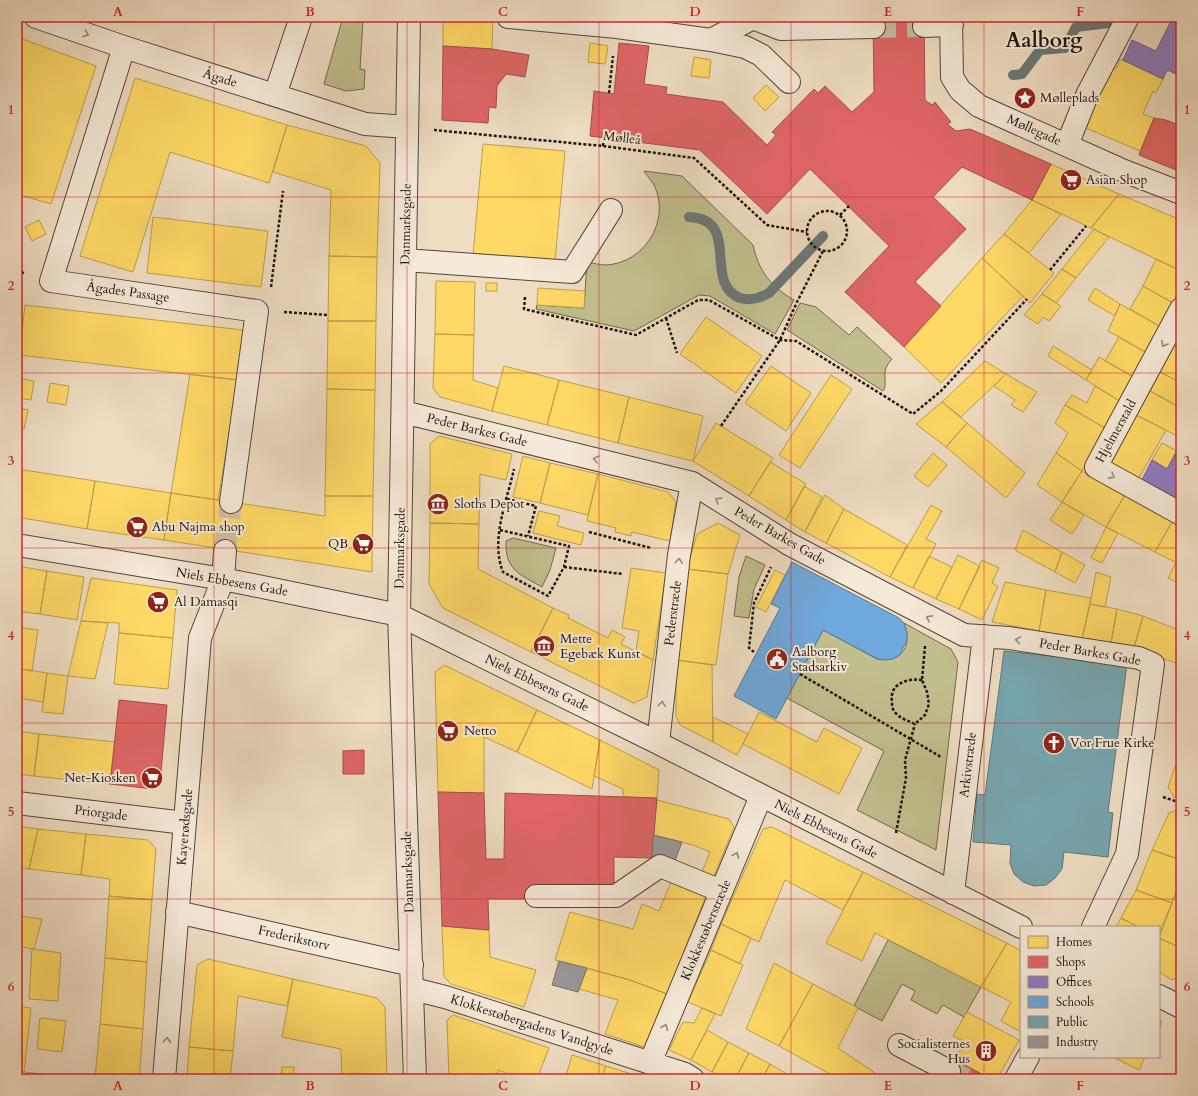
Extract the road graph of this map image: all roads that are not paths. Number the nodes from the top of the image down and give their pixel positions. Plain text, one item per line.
1 (36, 17) edge
2 (301, 17) edge
3 (409, 17) edge
4 (508, 17) edge
5 (1128, 17) edge
6 (952, 21) edge
7 (603, 23) edge
8 (924, 26) tunnel mouth
9 (874, 27) tunnel mouth
10 (711, 40) junction
11 (124, 48) junction
12 (789, 82) dead end
13 (275, 95) junction
14 (407, 127) junction
15 (1067, 145) junction
16 (1181, 193) edge
17 (612, 210) dead end
18 (405, 260) junction
19 (1181, 309) edge
20 (403, 412) junction
21 (692, 484) junction
22 (231, 502) tunnel mouth
23 (1181, 514) edge
24 (17, 545) edge
25 (225, 551) tunnel mouth
26 (223, 579) junction
27 (399, 615) junction
28 (984, 636) junction
29 (658, 743) junction
30 (761, 796) junction
31 (17, 803) edge
32 (185, 823) junction
33 (721, 891) junction
34 (953, 893) junction
35 (536, 896) dead end
36 (177, 912) junction
37 (1020, 926) edge
38 (1093, 926) edge
39 (412, 965) junction
40 (413, 989) junction
41 (1160, 996) edge
42 (1181, 1007) edge
43 (899, 1045) dead end
44 (1027, 1058) edge
45 (650, 1063) junction
46 (949, 1071) tunnel mouth
47 (164, 1079) edge
48 (415, 1079) edge
49 (693, 1079) edge
50 (1016, 1079) edge

1 -> 11 street, Ågade
2 - 13 street
3 - 14 street, Danmarksgade
4 - 7 street
5 - 15 street
6 - 8 street
6 - 15 street, Møllegade
7 - 10 street
9 - 10 street
10 - 12 street
11 - 13 street, Ågade
11 - 22 street, Ågades Passage
13 - 14 street, Ågade
14 - 18 street, Danmarksgade
15 - 16 street, Møllegade
17 - 18 street
18 - 20 street, Danmarksgade
19 -> 23 street, Hjelmerstald
21 -> 20 street, Peder Barkes Gade
20 - 27 street, Danmarksgade
28 -> 21 street, Peder Barkes Gade
29 -> 21 street, Pederstræde
24 - 26 street, Niels Ebbesens Gade
25 - 26 street
26 - 27 street, Niels Ebbesens Gade
26 - 32 street, Kayerødsgade
27 - 29 street, Niels Ebbesens Gade
27 - 39 street, Danmarksgade
28 - 34 street, Arkivstræde
38 -> 28 street, Peder Barkes Gade
29 - 30 street, Niels Ebbesens Gade
33 -> 30 street, Klokkestøberstræde
30 - 34 street, Niels Ebbesens Gade
31 - 32 street, Priorgade
32 - 36 street, Kayerødsgade
33 - 35 street
45 -> 33 street, Klokkestøberstræde
34 - 37 street, Niels Ebbesens Gade
36 - 39 street, Frederikstorv
47 -> 36 street, Kayerødsgade
39 - 40 street, Danmarksgade
40 - 45 street, Klokkestøbergadens Vandgyde
40 - 48 street, Danmarksgade
41 - 42 street
43 - 46 street
44 - 50 street
45 - 49 street, Klokkestøbergadens Vandgyde

